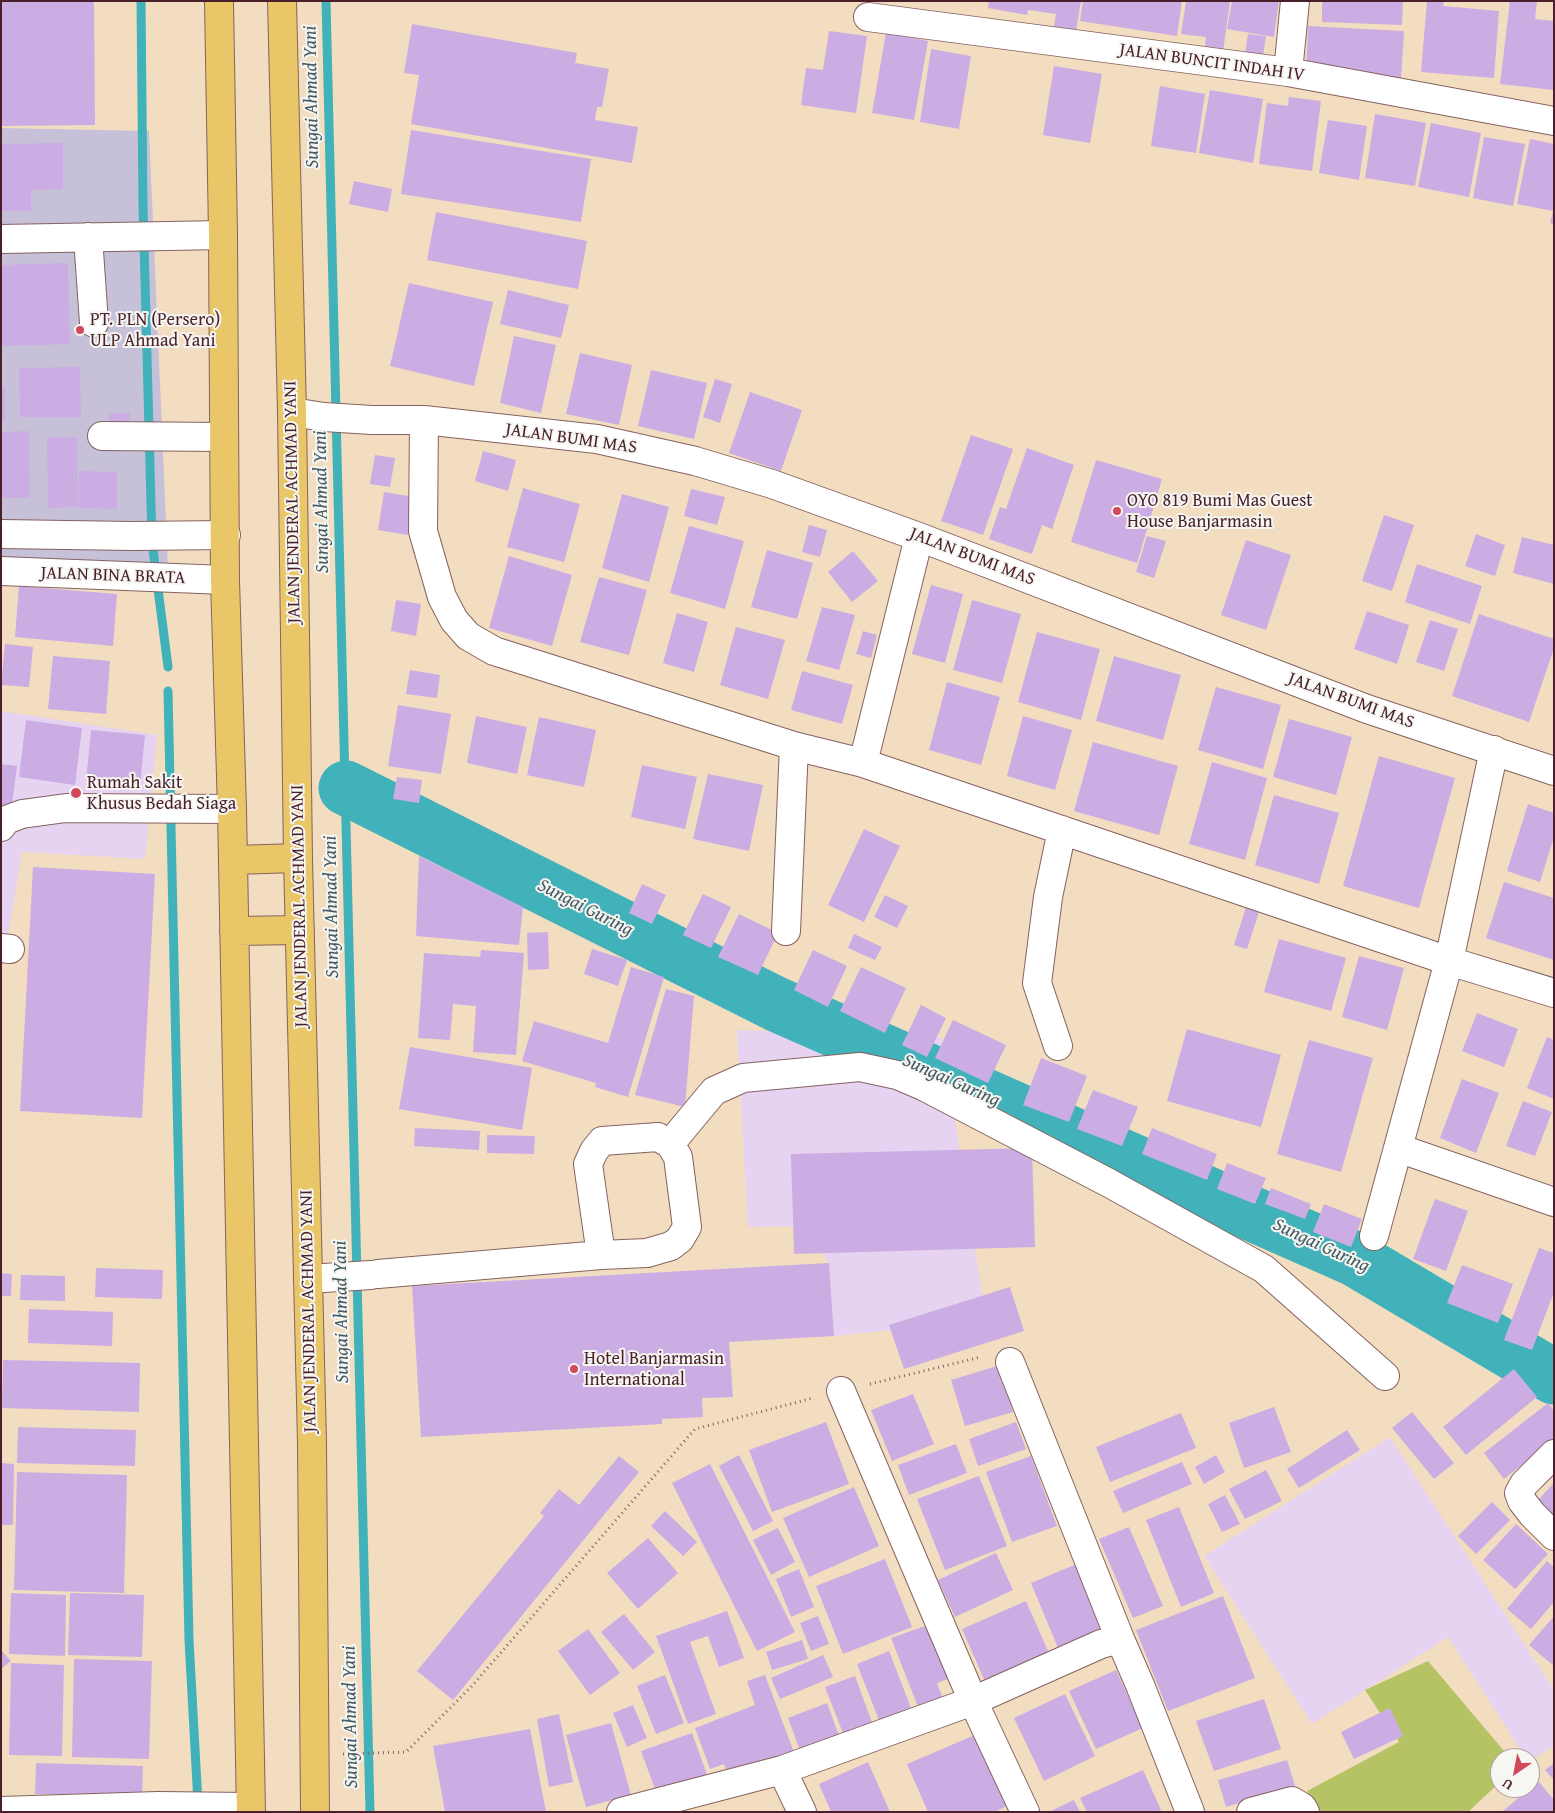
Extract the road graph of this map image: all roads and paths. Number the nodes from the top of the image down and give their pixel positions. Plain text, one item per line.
1 (218, 1) edge
2 (282, 1) edge
3 (1295, 1) edge
4 (868, 17) dead end
5 (1288, 72) junction
6 (1554, 121) edge
7 (223, 235) junction
8 (88, 238) junction
9 (1, 239) edge
10 (94, 323) dead end
11 (292, 412) junction
12 (424, 420) junction
13 (102, 436) dead end
14 (224, 437) junction
15 (1, 534) edge
16 (226, 535) junction
17 (918, 536) junction
18 (1, 572) edge
19 (225, 580) junction
20 (794, 746) junction
21 (1494, 750) junction
22 (863, 764) junction
23 (1554, 771) edge
24 (232, 809) junction
25 (1, 827) edge
26 (1062, 830) junction
27 (298, 858) junction
28 (232, 860) junction
29 (300, 930) junction
30 (234, 931) junction
31 (786, 931) dead end
32 (1449, 961) junction
33 (1554, 993) edge
34 (1058, 1046) dead end
35 (670, 1144) junction
36 (1398, 1148) junction
37 (1554, 1202) edge
38 (1374, 1236) dead end
39 (601, 1255) junction
40 (319, 1278) junction
41 (1010, 1362) joint
42 (1385, 1376) dead end
43 (841, 1391) junction
44 (1554, 1454) edge
45 (1554, 1536) edge
46 (1120, 1639) junction
47 (973, 1701) junction
48 (357, 1753) dead end
49 (782, 1770) junction
50 (244, 1809) edge
51 (1, 1811) edge
52 (315, 1812) edge
53 (622, 1812) edge
54 (802, 1812) edge
55 (1025, 1812) edge
56 (1190, 1812) edge
57 (1251, 1812) edge
58 (1304, 1812) edge

1 - 7 highway
2 - 11 highway, JALAN JENDERAL ACHMAD YANI
3 - 5 street
4 - 5 street, JALAN BUNCIT INDAH IV
5 - 6 street, JALAN BUNCIT INDAH IV
7 - 8 street
7 - 14 highway
8 - 9 street
8 - 10 street
11 - 12 street, JALAN BUMI MAS
11 - 27 highway, JALAN JENDERAL ACHMAD YANI
12 - 17 street, JALAN BUMI MAS
12 - 20 street
13 - 14 street
14 - 16 highway
15 - 16 street
16 - 19 highway
17 - 21 street, JALAN BUMI MAS
17 - 22 street
18 - 19 street, JALAN BINA BRATA
19 - 24 highway
20 - 22 street
20 - 31 street
21 - 23 street, JALAN BUMI MAS
21 - 32 street
22 - 26 street
24 - 25 street
24 - 28 highway
26 - 32 street
26 - 34 street
27 - 28 highway
27 - 29 highway, JALAN JENDERAL ACHMAD YANI
28 - 30 highway
29 - 30 highway
29 - 40 highway, JALAN JENDERAL ACHMAD YANI
30 - 50 highway
32 - 33 street
32 - 36 street
35 - 39 street
35 - 39 street
35 - 42 street
36 - 37 street
36 - 38 street
39 - 40 street
40 - 52 highway, JALAN JENDERAL ACHMAD YANI
41 - 43 path
41 - 46 street
43 - 47 street
43 - 48 path
44 - 45 street
46 - 47 street
46 - 56 street
47 - 49 street
47 - 55 street
49 - 53 street
49 - 54 street
50 - 51 street
57 - 58 street

